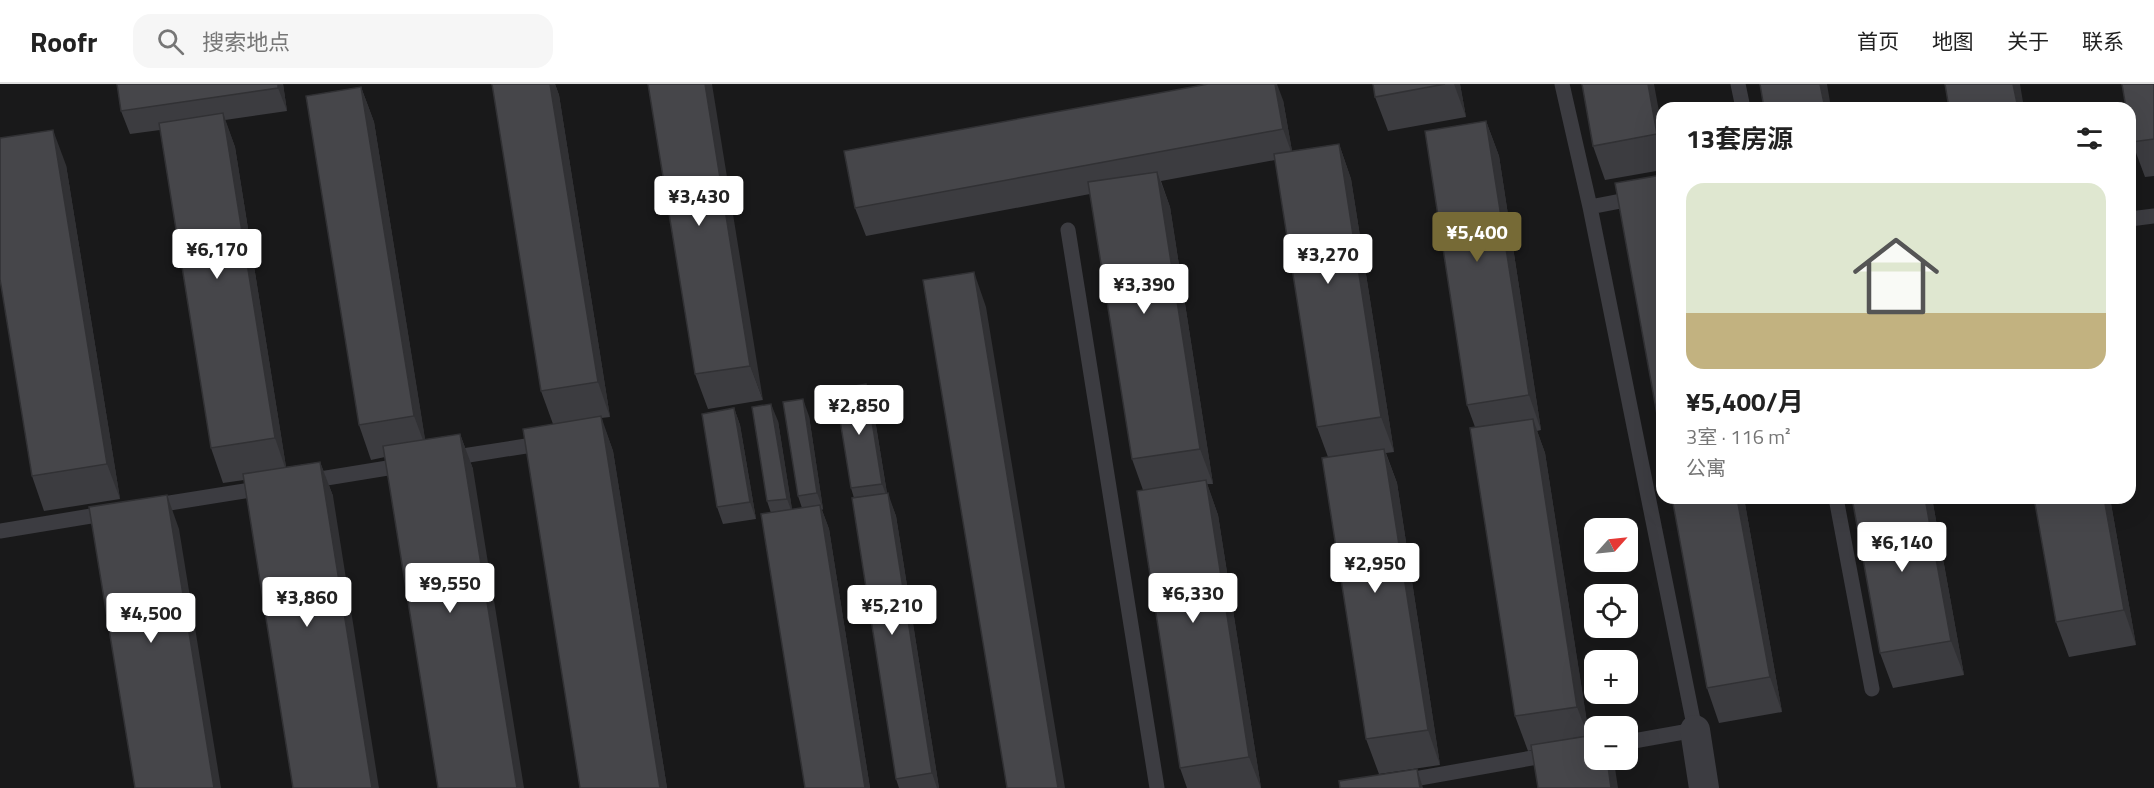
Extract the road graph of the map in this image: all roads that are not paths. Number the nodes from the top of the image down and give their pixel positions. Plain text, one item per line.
1 (1562, 84) edge
2 (1738, 84) edge
3 (1742, 102) edge
4 (1656, 194) edge
5 (1590, 207) junction
6 (2154, 216) edge
7 (2136, 218) edge
8 (1068, 230) dead end
9 (554, 441) edge
10 (1837, 504) edge
11 (0, 531) edge
12 (1872, 689) dead end
13 (1695, 730) junction
14 (1638, 740) edge
15 (1584, 749) edge
16 (1157, 788) edge
17 (1364, 788) edge
18 (1704, 788) edge

1 - 5 lane
2 - 3 lane
4 - 5 lane
5 - 13 lane
6 - 7 lane
8 - 16 lane
9 - 11 lane
10 - 12 lane
13 - 14 lane
13 - 18 street
15 - 17 lane

